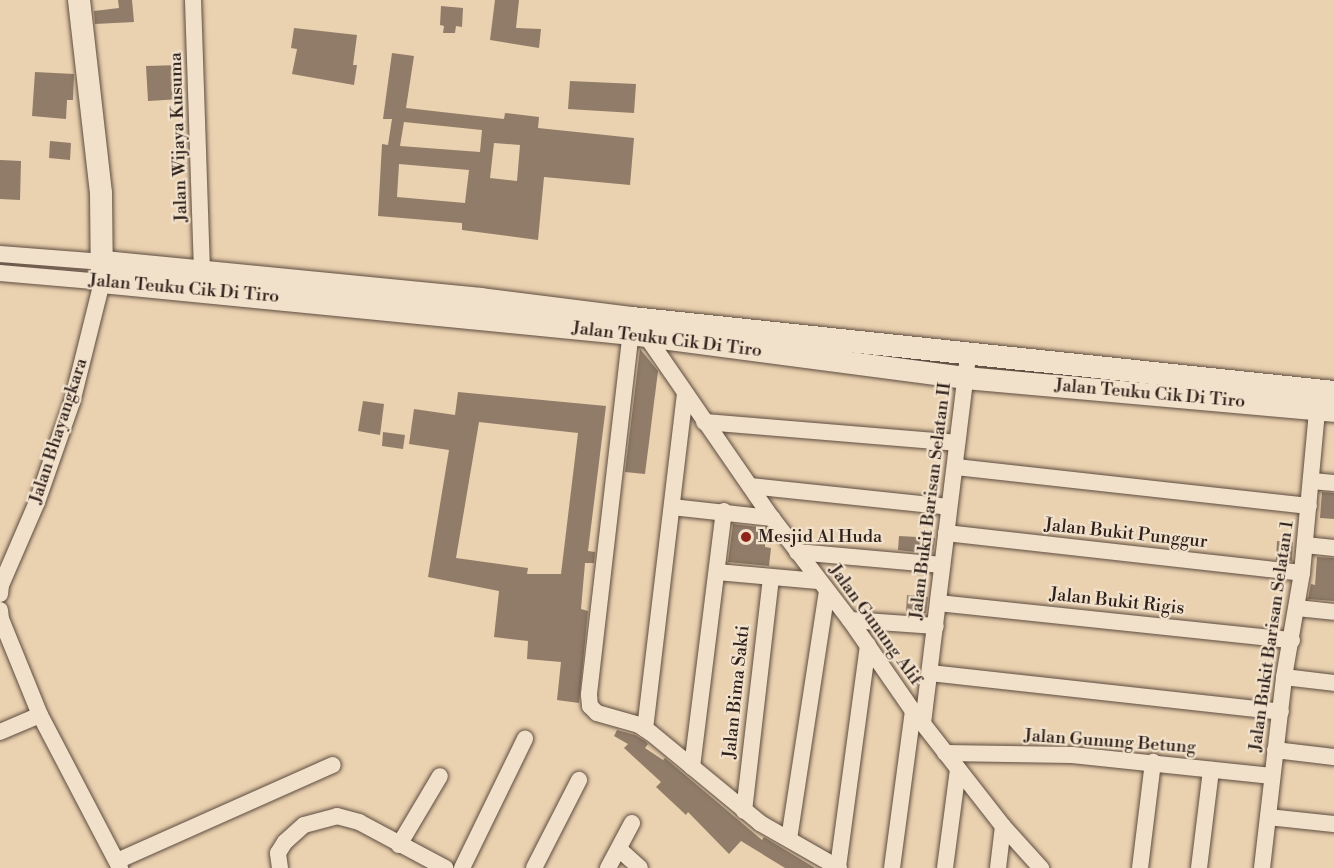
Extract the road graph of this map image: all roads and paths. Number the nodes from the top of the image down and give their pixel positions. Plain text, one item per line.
1 (79, 0) edge
2 (193, 0) edge
3 (0, 254) edge
4 (103, 272) junction
5 (0, 273) edge
6 (202, 273) junction
7 (270, 287) junction
8 (637, 330) junction
9 (968, 354) junction
10 (965, 378) junction
11 (685, 393) junction
12 (1326, 400) edge
13 (704, 422) junction
14 (957, 443) junction
15 (956, 467) junction
16 (1312, 481) junction
17 (1334, 483) edge
18 (750, 486) junction
19 (1309, 506) junction
20 (672, 507) junction
21 (949, 507) junction
22 (724, 512) junction
23 (772, 518) junction
24 (946, 533) junction
25 (1305, 544) junction
26 (1334, 548) edge
27 (797, 552) junction
28 (942, 565) junction
29 (717, 572) junction
30 (1302, 573) junction
31 (771, 578) junction
32 (822, 586) junction
33 (0, 594) edge
34 (938, 603) junction
35 (1297, 608) junction
36 (0, 610) edge
37 (1334, 612) edge
38 (850, 620) junction
39 (936, 626) junction
40 (1292, 640) junction
41 (868, 645) junction
42 (930, 673) junction
43 (1284, 677) junction
44 (1334, 683) edge
45 (1281, 712) junction
46 (40, 715) junction
47 (918, 717) junction
48 (645, 729) junction
49 (0, 732) edge
50 (525, 739) dead end
51 (1275, 750) junction
52 (945, 753) junction
53 (1334, 757) edge
54 (1153, 762) junction
55 (333, 765) dead end
56 (692, 767) junction
57 (958, 769) junction
58 (1211, 770) junction
59 (440, 776) dead end
60 (1272, 776) junction
61 (579, 780) dead end
62 (744, 811) junction
63 (1268, 817) junction
64 (632, 823) dead end
65 (1334, 824) edge
66 (1003, 826) junction
67 (789, 839) junction
68 (399, 845) junction
69 (619, 849) junction
70 (119, 865) edge
71 (280, 868) edge
72 (445, 868) edge
73 (462, 868) edge
74 (534, 868) edge
75 (608, 868) edge
76 (640, 868) edge
77 (838, 868) edge
78 (892, 868) edge
79 (945, 868) edge
80 (998, 868) edge
81 (1041, 868) edge
82 (1140, 868) edge
83 (1199, 868) edge
84 (1262, 868) edge

1 - 4 street
2 - 6 street, Jalan Wijaya Kusuma
3 - 4 street, Jalan Teuku Cik Di Tiro
4 - 5 street, Jalan Teuku Cik Di Tiro
4 - 6 street, Jalan Teuku Cik Di Tiro
4 - 7 street, Jalan Teuku Cik Di Tiro
4 - 33 street, Jalan Bhayangkara
6 - 7 street, Jalan Teuku Cik Di Tiro
7 - 8 street, Jalan Teuku Cik Di Tiro
8 - 9 street, Jalan Teuku Cik Di Tiro
8 - 10 street, Jalan Teuku Cik Di Tiro
8 - 11 street, Jalan Gunung Alif
8 - 48 street
9 - 10 street, Jalan Bukit Barisan Selatan II
9 - 12 street, Jalan Teuku Cik Di Tiro
10 - 12 street, Jalan Teuku Cik Di Tiro
10 - 14 street, Jalan Bukit Barisan Selatan II
11 - 13 street, Jalan Gunung Alif
11 - 20 street
12 - 16 street, Jalan Bukit Barisan Selatan 1
13 - 14 street
13 - 18 street, Jalan Gunung Alif
14 - 15 street, Jalan Bukit Barisan Selatan II
15 - 19 street
15 - 21 street, Jalan Bukit Barisan Selatan II
16 - 17 street
16 - 19 street, Jalan Bukit Barisan Selatan 1
18 - 21 street
18 - 23 street, Jalan Gunung Alif
19 - 25 street, Jalan Bukit Barisan Selatan 1
20 - 22 street
20 - 48 street
21 - 24 street, Jalan Bukit Barisan Selatan II
22 - 23 street
22 - 29 street
23 - 27 street, Jalan Gunung Alif
24 - 28 street, Jalan Bukit Barisan Selatan II
24 - 30 street, Jalan Bukit Punggur
25 - 26 street
25 - 30 street, Jalan Bukit Barisan Selatan 1
27 - 28 street
27 - 32 street, Jalan Gunung Alif
28 - 34 street, Jalan Bukit Barisan Selatan II
29 - 31 street
29 - 56 street
30 - 35 street, Jalan Bukit Barisan Selatan 1
31 - 32 street
31 - 62 street, Jalan Bima Sakti
32 - 38 street, Jalan Gunung Alif
32 - 67 street
34 - 39 street, Jalan Bukit Barisan Selatan II
34 - 40 street, Jalan Bukit Rigis
35 - 37 street
35 - 40 street, Jalan Bukit Barisan Selatan 1
36 - 46 street
38 - 39 street
38 - 41 street, Jalan Gunung Alif
39 - 42 street, Jalan Bukit Barisan Selatan II
40 - 43 street, Jalan Bukit Barisan Selatan 1
41 - 47 street, Jalan Gunung Alif
41 - 77 street
42 - 45 street
42 - 47 street, Jalan Bukit Barisan Selatan II
43 - 44 street
43 - 45 street, Jalan Bukit Barisan Selatan 1
45 - 51 street, Jalan Bukit Barisan Selatan 1
46 - 49 street
46 - 70 street
47 - 52 street, Jalan Gunung Alif
47 - 78 street, Jalan Bukit Barisan Selatan II
48 - 56 street
50 - 73 street
51 - 53 street
51 - 60 street, Jalan Bukit Barisan Selatan 1
52 - 54 street, Jalan Gunung Betung
52 - 57 street, Jalan Gunung Alif
54 - 58 street, Jalan Gunung Betung
54 - 82 street
55 - 70 street
56 - 62 street
57 - 66 street, Jalan Gunung Alif
57 - 79 street
58 - 60 street, Jalan Gunung Betung
58 - 83 street
59 - 68 street
60 - 63 street, Jalan Bukit Barisan Selatan 1
61 - 74 street
62 - 67 street
63 - 65 street
63 - 84 street, Jalan Bukit Barisan Selatan 1
64 - 69 street
66 - 80 street
66 - 81 street, Jalan Gunung Alif
67 - 77 street
68 - 71 street
68 - 72 street
69 - 75 street
69 - 76 street

